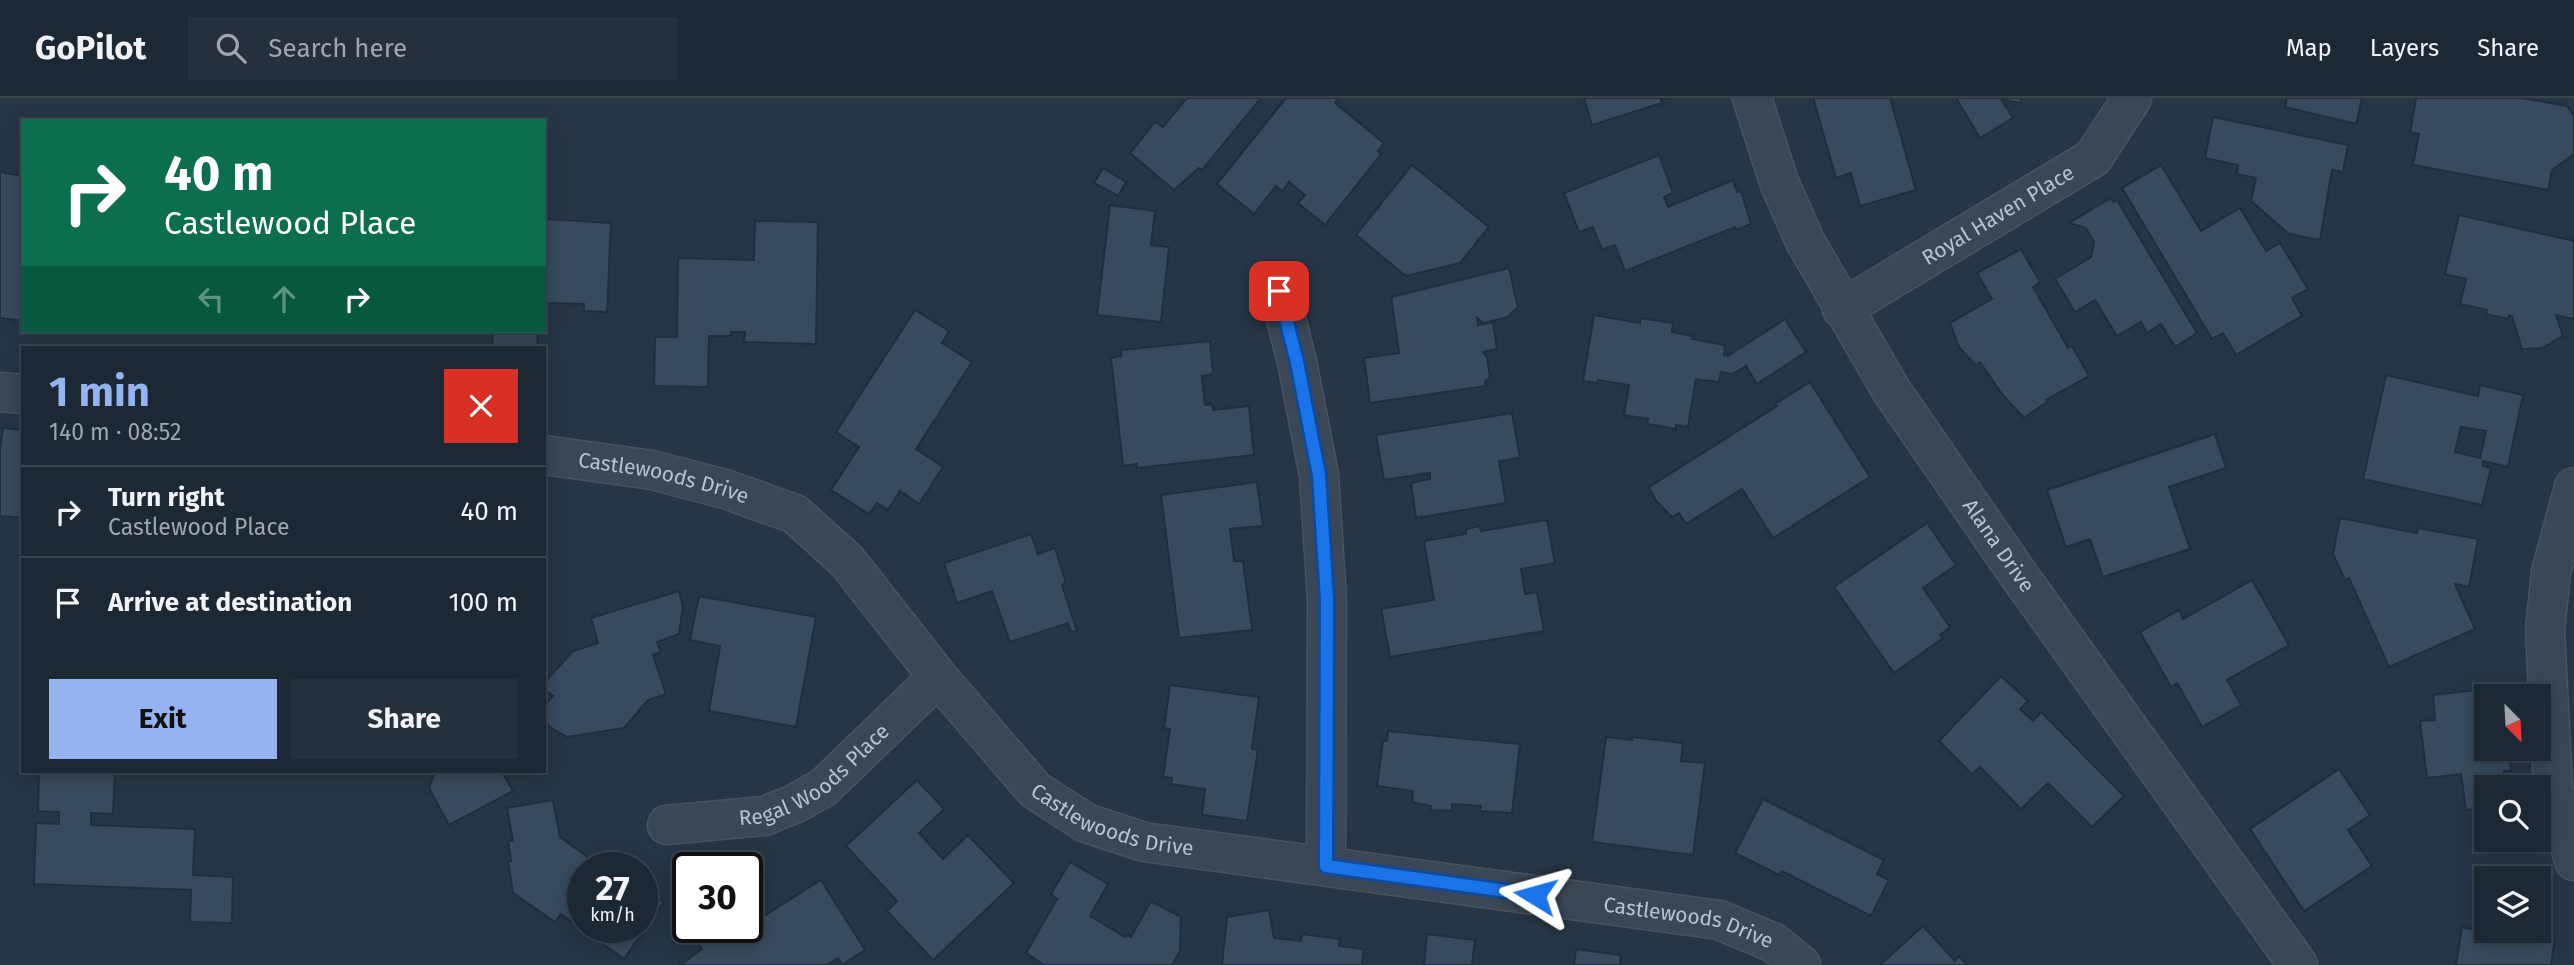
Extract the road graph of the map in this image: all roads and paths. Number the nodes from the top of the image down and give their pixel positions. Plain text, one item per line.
1 (1752, 98) edge
2 (2132, 98) edge
3 (1279, 291) dead end
4 (1842, 309) junction
5 (0, 392) edge
6 (21, 394) edge
7 (546, 455) edge
8 (2574, 487) edge
9 (938, 677) junction
10 (667, 825) dead end
11 (2574, 861) edge
12 (1326, 866) junction
13 (1801, 965) edge
14 (2298, 965) edge

1 - 4 street, Alana Drive
2 - 4 street, Royal Haven Place
3 - 12 street
4 - 14 street, Alana Drive
5 - 6 street
7 - 9 street, Castlewoods Drive
8 - 11 street
9 - 10 street, Regal Woods Place
9 - 12 street, Castlewoods Drive
12 - 13 street, Castlewoods Drive

